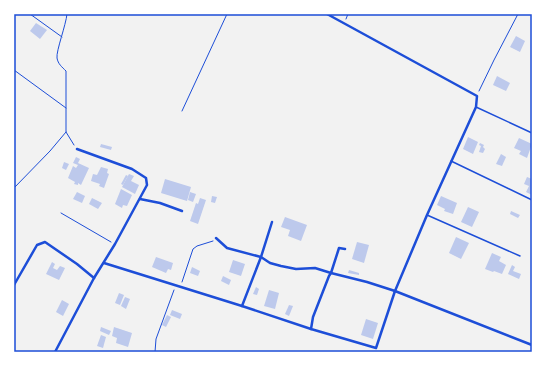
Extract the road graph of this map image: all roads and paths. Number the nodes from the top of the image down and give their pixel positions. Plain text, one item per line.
1 (30, 14) edge
2 (67, 14) edge
3 (227, 14) edge
4 (327, 14) edge
5 (348, 14) edge
6 (518, 14) edge
7 (344, 23) junction
8 (62, 38) junction
9 (14, 70) edge
10 (477, 96) junction
11 (476, 107) junction
12 (67, 108) junction
13 (182, 111) dead end
14 (66, 132) junction
15 (532, 132) edge
16 (76, 149) joint
17 (451, 161) junction
18 (14, 188) edge
19 (140, 199) junction
20 (532, 200) edge
21 (182, 211) dead end
22 (61, 213) dead end
23 (427, 215) junction
24 (272, 222) dead end
25 (216, 238) dead end
26 (115, 244) junction
27 (345, 249) dead end
28 (520, 256) dead end
29 (261, 257) junction
30 (104, 263) junction
31 (331, 273) junction
32 (94, 278) junction
33 (14, 284) edge
34 (395, 291) junction
35 (242, 306) junction
36 (311, 329) junction
37 (532, 345) edge
38 (55, 352) edge

1 - 8 path
2 - 8 path
3 - 13 path
4 - 7 street
5 - 7 path
6 - 10 path
7 - 10 street
8 - 12 path
9 - 12 path
10 - 11 street
11 - 15 lane
11 - 17 street
12 - 14 path
14 - 16 path
14 - 18 path
16 - 19 street
17 - 20 lane
17 - 23 street
19 - 21 street
19 - 26 street
22 - 26 path
23 - 28 lane
23 - 34 street
24 - 29 street
25 - 29 street
26 - 30 street
27 - 31 street
29 - 31 street
29 - 35 street
30 - 32 street
30 - 35 street
31 - 34 street
31 - 36 street
32 - 33 street
32 - 38 street
34 - 36 street
34 - 37 street
35 - 36 street

